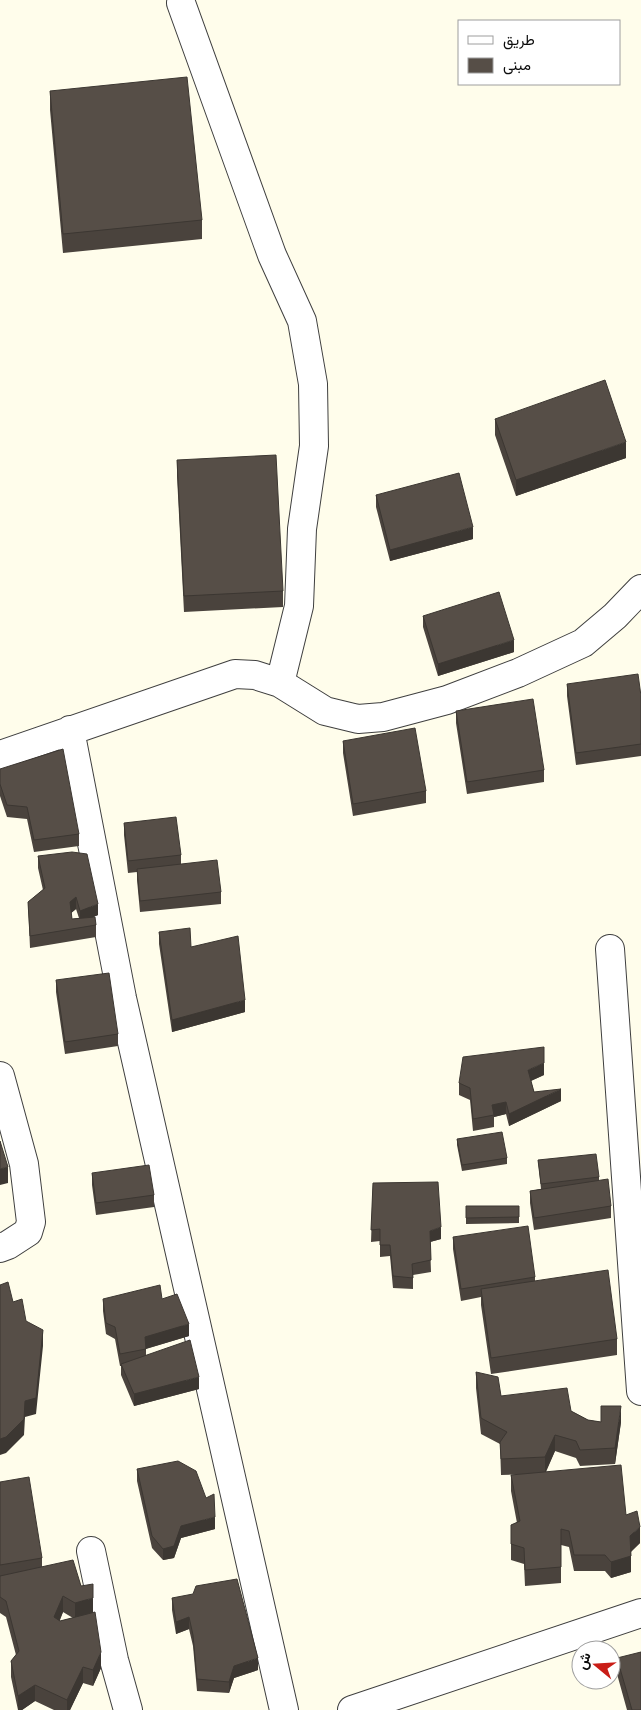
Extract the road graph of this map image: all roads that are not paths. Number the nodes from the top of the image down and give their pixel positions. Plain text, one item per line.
1 (181, 4) dead end
2 (641, 589) edge
3 (280, 683) junction
4 (70, 730) junction
5 (0, 755) edge
6 (610, 949) dead end
7 (0, 1076) edge
8 (0, 1248) edge
9 (641, 1391) edge
10 (91, 1551) dead end
11 (641, 1613) edge
12 (128, 1710) edge
13 (284, 1710) edge
14 (352, 1710) edge

1 - 3 street
2 - 3 street
3 - 4 street
4 - 5 street
4 - 13 street
6 - 9 street
7 - 8 street
10 - 12 street
11 - 14 street

